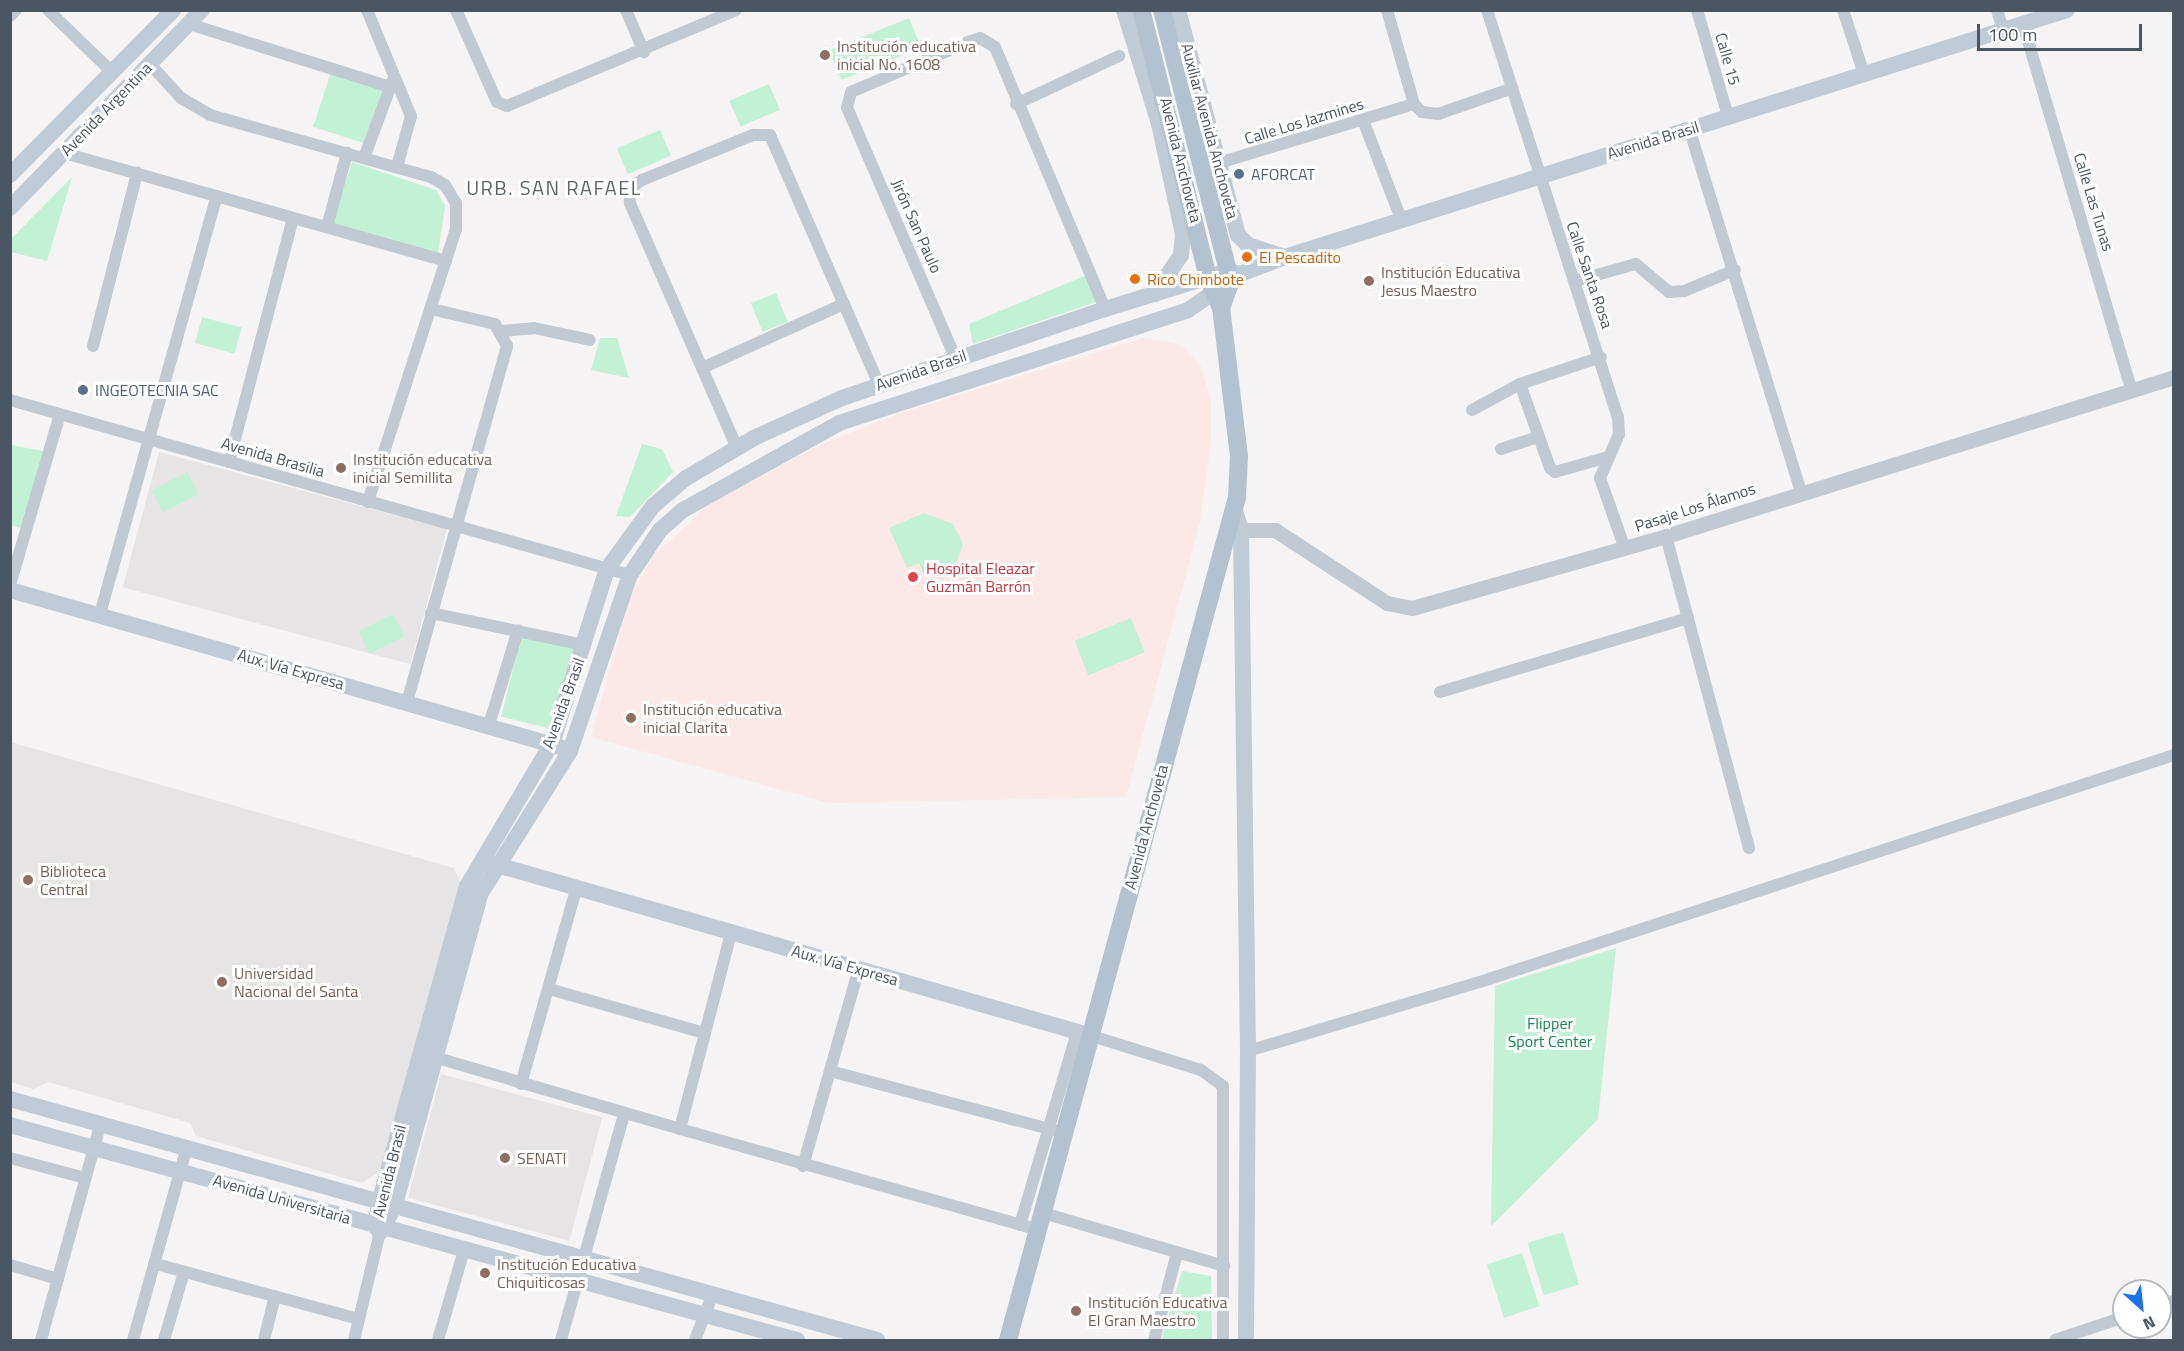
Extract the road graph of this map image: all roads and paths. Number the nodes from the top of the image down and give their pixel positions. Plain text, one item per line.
1 (16, 10) edge
2 (48, 10) edge
3 (173, 10) edge
4 (202, 10) edge
5 (367, 10) edge
6 (456, 10) edge
7 (626, 10) edge
8 (736, 10) edge
9 (1124, 10) edge
10 (1142, 10) edge
11 (1162, 10) edge
12 (1178, 10) edge
13 (1387, 10) edge
14 (1487, 10) edge
15 (1843, 10) edge
16 (1997, 10) edge
17 (2067, 10) edge
18 (1701, 12) edge
19 (716, 15) edge
20 (10, 16) edge
21 (189, 24) junction
22 (2023, 24) junction
23 (2003, 30) junction
24 (147, 38) junction
25 (163, 51) junction
26 (644, 52) junction
27 (1119, 56) dead end
28 (150, 64) junction
29 (113, 73) junction
30 (1864, 74) junction
31 (392, 81) junction
32 (1513, 88) junction
33 (1414, 104) junction
34 (1016, 105) junction
35 (1728, 116) junction
36 (1363, 120) junction
37 (1689, 128) junction
38 (64, 153) junction
39 (347, 153) junction
40 (364, 158) junction
41 (1210, 165) junction
42 (397, 166) junction
43 (137, 173) junction
44 (10, 175) edge
45 (1540, 176) junction
46 (217, 196) junction
47 (10, 208) edge
48 (293, 218) junction
49 (1401, 219) junction
50 (327, 227) junction
51 (1285, 257) junction
52 (446, 261) junction
53 (1735, 270) junction
54 (1208, 278) junction
55 (1575, 282) junction
56 (1226, 287) junction
57 (1155, 294) junction
58 (844, 304) junction
59 (430, 309) junction
60 (1106, 309) junction
61 (502, 331) junction
62 (590, 340) dead end
63 (93, 346) dead end
64 (955, 357) junction
65 (1601, 357) junction
66 (702, 368) junction
67 (2174, 377) edge
68 (879, 384) junction
69 (1520, 384) junction
70 (2132, 391) junction
71 (10, 400) edge
72 (1472, 410) dead end
73 (60, 414) junction
74 (146, 435) junction
75 (1538, 437) junction
76 (737, 448) junction
77 (1501, 449) dead end
78 (1608, 457) junction
79 (229, 462) junction
80 (686, 478) junction
81 (1801, 492) junction
82 (701, 498) junction
83 (368, 502) junction
84 (1235, 511) junction
85 (455, 525) junction
86 (1241, 530) junction
87 (1666, 536) junction
88 (1625, 549) junction
89 (607, 568) junction
90 (630, 575) junction
91 (10, 587) edge
92 (431, 613) junction
93 (100, 614) junction
94 (1688, 618) junction
95 (518, 630) junction
96 (584, 645) junction
97 (1440, 692) dead end
98 (407, 702) junction
99 (489, 725) junction
100 (552, 743) junction
101 (570, 751) junction
102 (2174, 755) edge
103 (1749, 848) dead end
104 (478, 859) junction
105 (496, 866) junction
106 (576, 889) junction
107 (731, 933) junction
108 (859, 968) junction
109 (549, 989) junction
110 (705, 1033) junction
111 (1084, 1034) junction
112 (1248, 1051) junction
113 (434, 1057) junction
114 (830, 1071) junction
115 (521, 1084) junction
116 (10, 1099) edge
117 (624, 1114) junction
118 (10, 1125) edge
119 (100, 1126) junction
120 (1047, 1126) junction
121 (680, 1129) junction
122 (1064, 1133) junction
123 (93, 1149) junction
124 (186, 1150) junction
125 (10, 1158) edge
126 (804, 1166) junction
127 (181, 1170) junction
128 (85, 1178) junction
129 (386, 1206) junction
130 (1041, 1222) junction
131 (1020, 1225) junction
132 (381, 1229) junction
133 (464, 1250) junction
134 (1177, 1253) junction
135 (584, 1258) junction
136 (10, 1264) edge
137 (156, 1264) junction
138 (1224, 1266) junction
139 (184, 1272) junction
140 (58, 1279) junction
141 (577, 1281) junction
142 (713, 1293) junction
143 (275, 1296) junction
144 (707, 1315) junction
145 (358, 1319) junction
146 (2112, 1321) edge
147 (442, 1339) edge
148 (40, 1341) edge
149 (134, 1341) edge
150 (164, 1341) edge
151 (264, 1341) edge
152 (354, 1341) edge
153 (561, 1341) edge
154 (695, 1341) edge
155 (797, 1341) edge
156 (878, 1341) edge
157 (1008, 1341) edge
158 (1154, 1341) edge
159 (1223, 1341) edge
160 (1246, 1341) edge
161 (2055, 1341) edge

1 - 20 street
2 - 29 street
3 - 24 main road, Avenida Argentina
4 - 21 main road, Avenida Argentina
5 - 31 street
6 - 26 street
7 - 26 street
8 - 19 street
9 - 57 main road
10 - 54 main road, Avenida Anchoveta
11 - 41 main road, Avenida Anchoveta
12 - 41 main road, Auxiliar Avenida Anchoveta
13 - 33 street
14 - 32 street, Calle Santa Rosa
15 - 30 street
16 - 23 street
17 - 22 main road, Avenida Brasil
18 - 35 street, Calle 15
19 - 26 street
21 - 25 main road, Avenida Argentina
21 - 31 street
22 - 23 main road, Avenida Brasil
22 - 70 street, Calle Las Tunas
23 - 30 main road, Avenida Brasil
24 - 25 street
24 - 29 main road, Avenida Argentina
25 - 28 main road, Avenida Argentina
27 - 34 street
28 - 38 main road, Avenida Argentina
28 - 39 street
29 - 44 main road, Avenida Argentina
30 - 35 main road, Avenida Brasil
31 - 40 street
31 - 42 street
32 - 33 street
32 - 45 street, Calle Santa Rosa
33 - 36 street, Calle Los Jazmines
34 - 60 street
34 - 64 street, Jirón San Paulo
35 - 37 main road, Avenida Brasil
36 - 41 street, Calle Los Jazmines
36 - 49 street
37 - 45 main road, Avenida Brasil
37 - 53 street
38 - 43 street
38 - 47 main road, Avenida Argentina
39 - 40 street
39 - 50 street
40 - 42 street
41 - 51 main road, Auxiliar Avenida Anchoveta
41 - 56 main road, Avenida Anchoveta
42 - 52 street
43 - 46 street
43 - 63 street
45 - 49 main road, Avenida Brasil
45 - 55 street, Calle Santa Rosa
46 - 48 street
46 - 74 street
48 - 50 street
48 - 79 street
49 - 51 main road, Avenida Brasil
50 - 52 street
51 - 56 main road, Avenida Brasil
52 - 59 street
53 - 55 street
53 - 81 street
54 - 56 main road, Avenida Anchoveta
54 - 57 main road, Avenida Brasil
55 - 65 street, Calle Santa Rosa
56 - 82 main road, Avenida Brasil
56 - 84 main road, Avenida Anchoveta
57 - 60 main road, Avenida Brasil
58 - 66 street
58 - 66 street
58 - 68 street
59 - 61 street
59 - 83 street
60 - 64 main road, Avenida Brasil
61 - 62 street
61 - 85 street
64 - 68 main road, Avenida Brasil
65 - 69 street
65 - 78 street, Calle Santa Rosa
66 - 76 street
67 - 70 street, Pasaje Los Álamos
68 - 76 main road, Avenida Brasil
69 - 72 street
69 - 75 street
70 - 81 street, Pasaje Los Álamos
71 - 73 street, Avenida Brasilia
73 - 74 street, Avenida Brasilia
73 - 91 street
74 - 79 street, Avenida Brasilia
74 - 93 street
75 - 77 street
75 - 78 street
76 - 80 main road, Avenida Brasil
78 - 88 street, Calle Santa Rosa
79 - 83 street, Avenida Brasilia
80 - 82 main road
80 - 89 main road, Avenida Brasil
81 - 87 street, Pasaje Los Álamos
82 - 90 main road, Avenida Brasil
83 - 85 street, Avenida Brasilia
84 - 86 main road
84 - 111 main road, Avenida Anchoveta
85 - 89 street, Avenida Brasilia
85 - 92 street
86 - 88 street, Pasaje Los Álamos
86 - 112 main road
87 - 88 street, Pasaje Los Álamos
87 - 94 street
89 - 90 street, Avenida Brasilia
89 - 96 main road, Avenida Brasil
90 - 101 main road, Avenida Brasil
91 - 93 main road, Aux. Vía Expresa
92 - 95 street
92 - 98 street
93 - 98 main road, Aux. Vía Expresa
94 - 97 street
94 - 103 street
95 - 96 street
95 - 99 street
96 - 100 main road, Avenida Brasil
98 - 99 main road, Aux. Vía Expresa
99 - 100 main road, Aux. Vía Expresa
100 - 101 main road, Aux. Vía Expresa
100 - 104 main road, Avenida Brasil
101 - 105 main road, Avenida Brasil
102 - 112 street
104 - 105 main road, Aux. Vía Expresa
104 - 129 main road, Avenida Brasil
105 - 106 main road, Aux. Vía Expresa
105 - 113 main road, Avenida Brasil
106 - 107 main road, Aux. Vía Expresa
106 - 109 street
107 - 108 main road, Aux. Vía Expresa
107 - 110 street
108 - 111 main road, Aux. Vía Expresa
108 - 114 street
109 - 110 street
109 - 115 street
110 - 121 street
111 - 120 street
111 - 122 main road, Avenida Anchoveta
111 - 138 street, Aux. Vía Expresa
112 - 160 main road
113 - 115 street
113 - 129 main road, Avenida Brasil
114 - 120 street
114 - 126 street
115 - 117 street
116 - 119 main road, Avenida Universitaria
117 - 121 street
117 - 135 street
118 - 123 main road, Avenida Universitaria
119 - 123 street
119 - 124 main road, Avenida Universitaria
120 - 122 street
120 - 131 street
121 - 126 street
122 - 130 main road, Avenida Anchoveta
123 - 127 main road, Avenida Universitaria
123 - 128 street
124 - 127 street
124 - 129 main road, Avenida Universitaria
125 - 128 street
126 - 131 street
127 - 132 main road, Avenida Universitaria
127 - 137 street
128 - 140 street
129 - 132 main road, Avenida Brasil
129 - 135 main road, Avenida Universitaria
130 - 131 street
130 - 134 street
130 - 157 main road, Avenida Anchoveta
132 - 133 main road, Avenida Universitaria
132 - 145 street
133 - 141 main road, Avenida Universitaria
133 - 147 street
134 - 138 street
134 - 158 street
135 - 141 street
135 - 142 main road, Avenida Universitaria
136 - 140 street
137 - 139 street
137 - 149 street
138 - 159 street
139 - 143 street
139 - 150 street
140 - 148 street
141 - 144 main road, Avenida Universitaria
141 - 153 street
142 - 144 street
142 - 156 main road, Avenida Universitaria
143 - 145 street
143 - 151 street
144 - 154 street
144 - 155 main road, Avenida Universitaria
145 - 152 street
146 - 161 street

